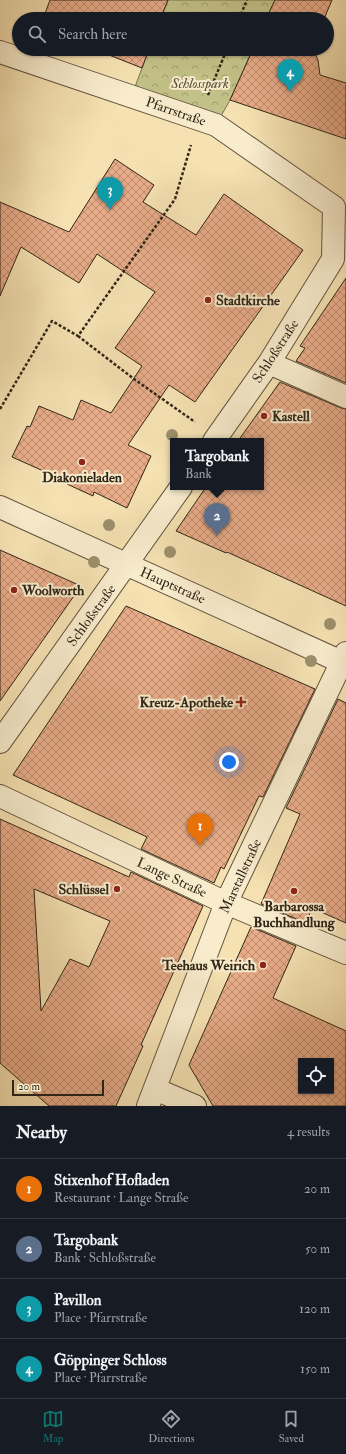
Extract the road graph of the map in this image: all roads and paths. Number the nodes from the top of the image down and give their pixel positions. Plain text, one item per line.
1 (247, 0) edge
2 (242, 12) edge
3 (0, 52) edge
4 (224, 56) edge
5 (198, 118) junction
6 (340, 203) edge
7 (333, 259) joint
8 (78, 336) junction
9 (268, 363) junction
10 (346, 396) edge
11 (0, 410) edge
12 (214, 438) edge
13 (216, 438) edge
14 (179, 490) edge
15 (0, 507) edge
16 (127, 564) junction
17 (345, 659) edge
18 (0, 742) edge
19 (0, 796) edge
20 (226, 903) junction
21 (346, 953) edge
22 (152, 1098) edge
23 (195, 1106) edge

1 - 2 path
3 - 5 street, Pfarrstraße
4 - 5 path
5 - 6 street, Pfarrstraße
5 - 8 path
6 - 7 street, Pfarrstraße
7 - 9 street, Schloßstraße
8 - 11 path
8 - 12 path
9 - 10 street
9 - 13 street, Schloßstraße
14 - 16 street, Schloßstraße
15 - 16 street, Hauptstraße
16 - 17 street, Hauptstraße
16 - 18 street, Schloßstraße
17 - 20 street, Marstallstraße
19 - 20 street, Lange Straße
20 - 21 street, Lange Straße
20 - 22 street, Marstallstraße
22 - 23 street

